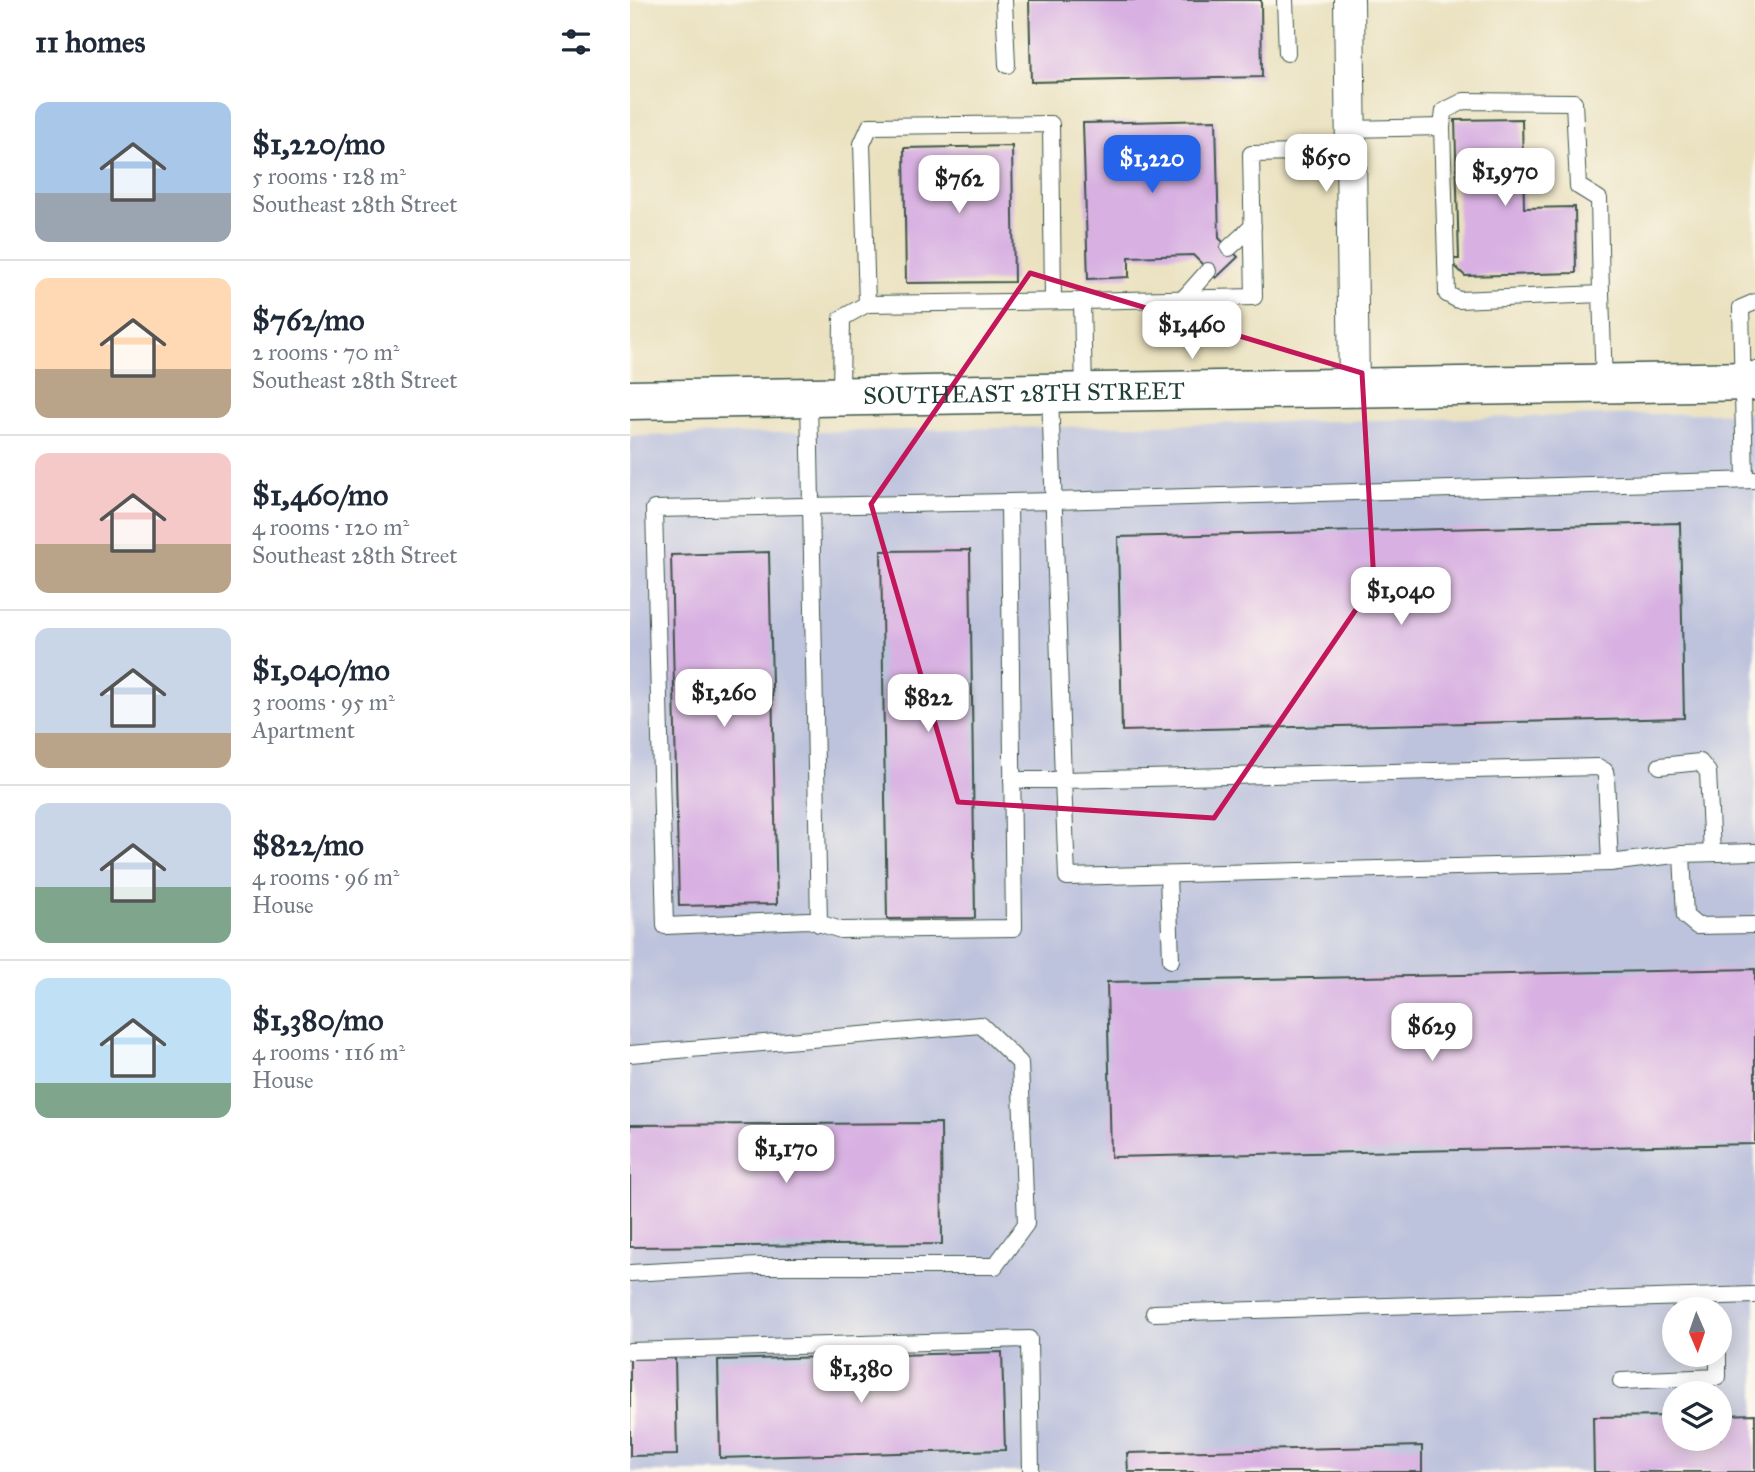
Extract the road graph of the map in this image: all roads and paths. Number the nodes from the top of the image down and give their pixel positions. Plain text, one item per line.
1 (1004, 0) edge
2 (1285, 0) edge
3 (1349, 0) edge
4 (1287, 53) dead end
5 (1007, 65) dead end
6 (1442, 127) junction
7 (1351, 141) junction
8 (1253, 226) junction
9 (1229, 248) dead end
10 (1208, 271) dead end
11 (1601, 294) junction
12 (1184, 298) junction
13 (1053, 301) junction
14 (1082, 301) junction
15 (1755, 302) edge
16 (867, 304) junction
17 (1749, 381) edge
18 (1604, 384) junction
19 (1354, 388) junction
20 (1067, 392) junction
21 (825, 396) junction
22 (630, 400) edge
23 (1750, 480) edge
24 (1054, 501) junction
25 (1009, 502) junction
26 (811, 506) junction
27 (1660, 766) dead end
28 (1012, 780) junction
29 (1063, 780) junction
30 (1755, 852) edge
31 (1712, 853) junction
32 (1682, 854) junction
33 (1610, 863) junction
34 (1168, 875) junction
35 (819, 923) junction
36 (1755, 925) edge
37 (1171, 960) dead end
38 (630, 1054) edge
39 (630, 1273) edge
40 (1755, 1295) edge
41 (1732, 1300) edge
42 (1662, 1304) edge
43 (1154, 1313) dead end
44 (630, 1351) edge
45 (1718, 1367) edge
46 (1621, 1381) dead end
47 (1031, 1472) edge

1 - 5 lane
2 - 4 lane
3 - 7 street
6 - 7 lane
6 - 11 lane
6 - 11 lane
7 - 8 lane
7 - 19 street
8 - 9 lane
8 - 12 lane
10 - 12 lane
11 - 18 lane
12 - 14 lane
13 - 14 lane
13 - 16 lane
13 - 16 lane
14 - 20 lane
15 - 17 lane
16 - 21 lane
17 - 18 main road, SOUTHEAST 28TH STREET
17 - 23 lane
18 - 19 main road, SOUTHEAST 28TH STREET
19 - 20 main road, SOUTHEAST 28TH STREET
20 - 21 main road, SOUTHEAST 28TH STREET
20 - 24 lane
21 - 22 main road, SOUTHEAST 28TH STREET
21 - 26 lane
23 - 24 lane
24 - 25 lane
24 - 29 lane
25 - 26 lane
25 - 28 lane
26 - 35 lane
26 - 35 lane
27 - 31 lane
28 - 29 lane
28 - 35 lane
29 - 33 lane
29 - 34 lane
30 - 31 lane
31 - 32 lane
32 - 33 lane
32 - 36 lane
33 - 34 lane
34 - 37 lane
38 - 39 lane
40 - 41 lane
42 - 43 lane
44 - 47 lane
45 - 46 lane

